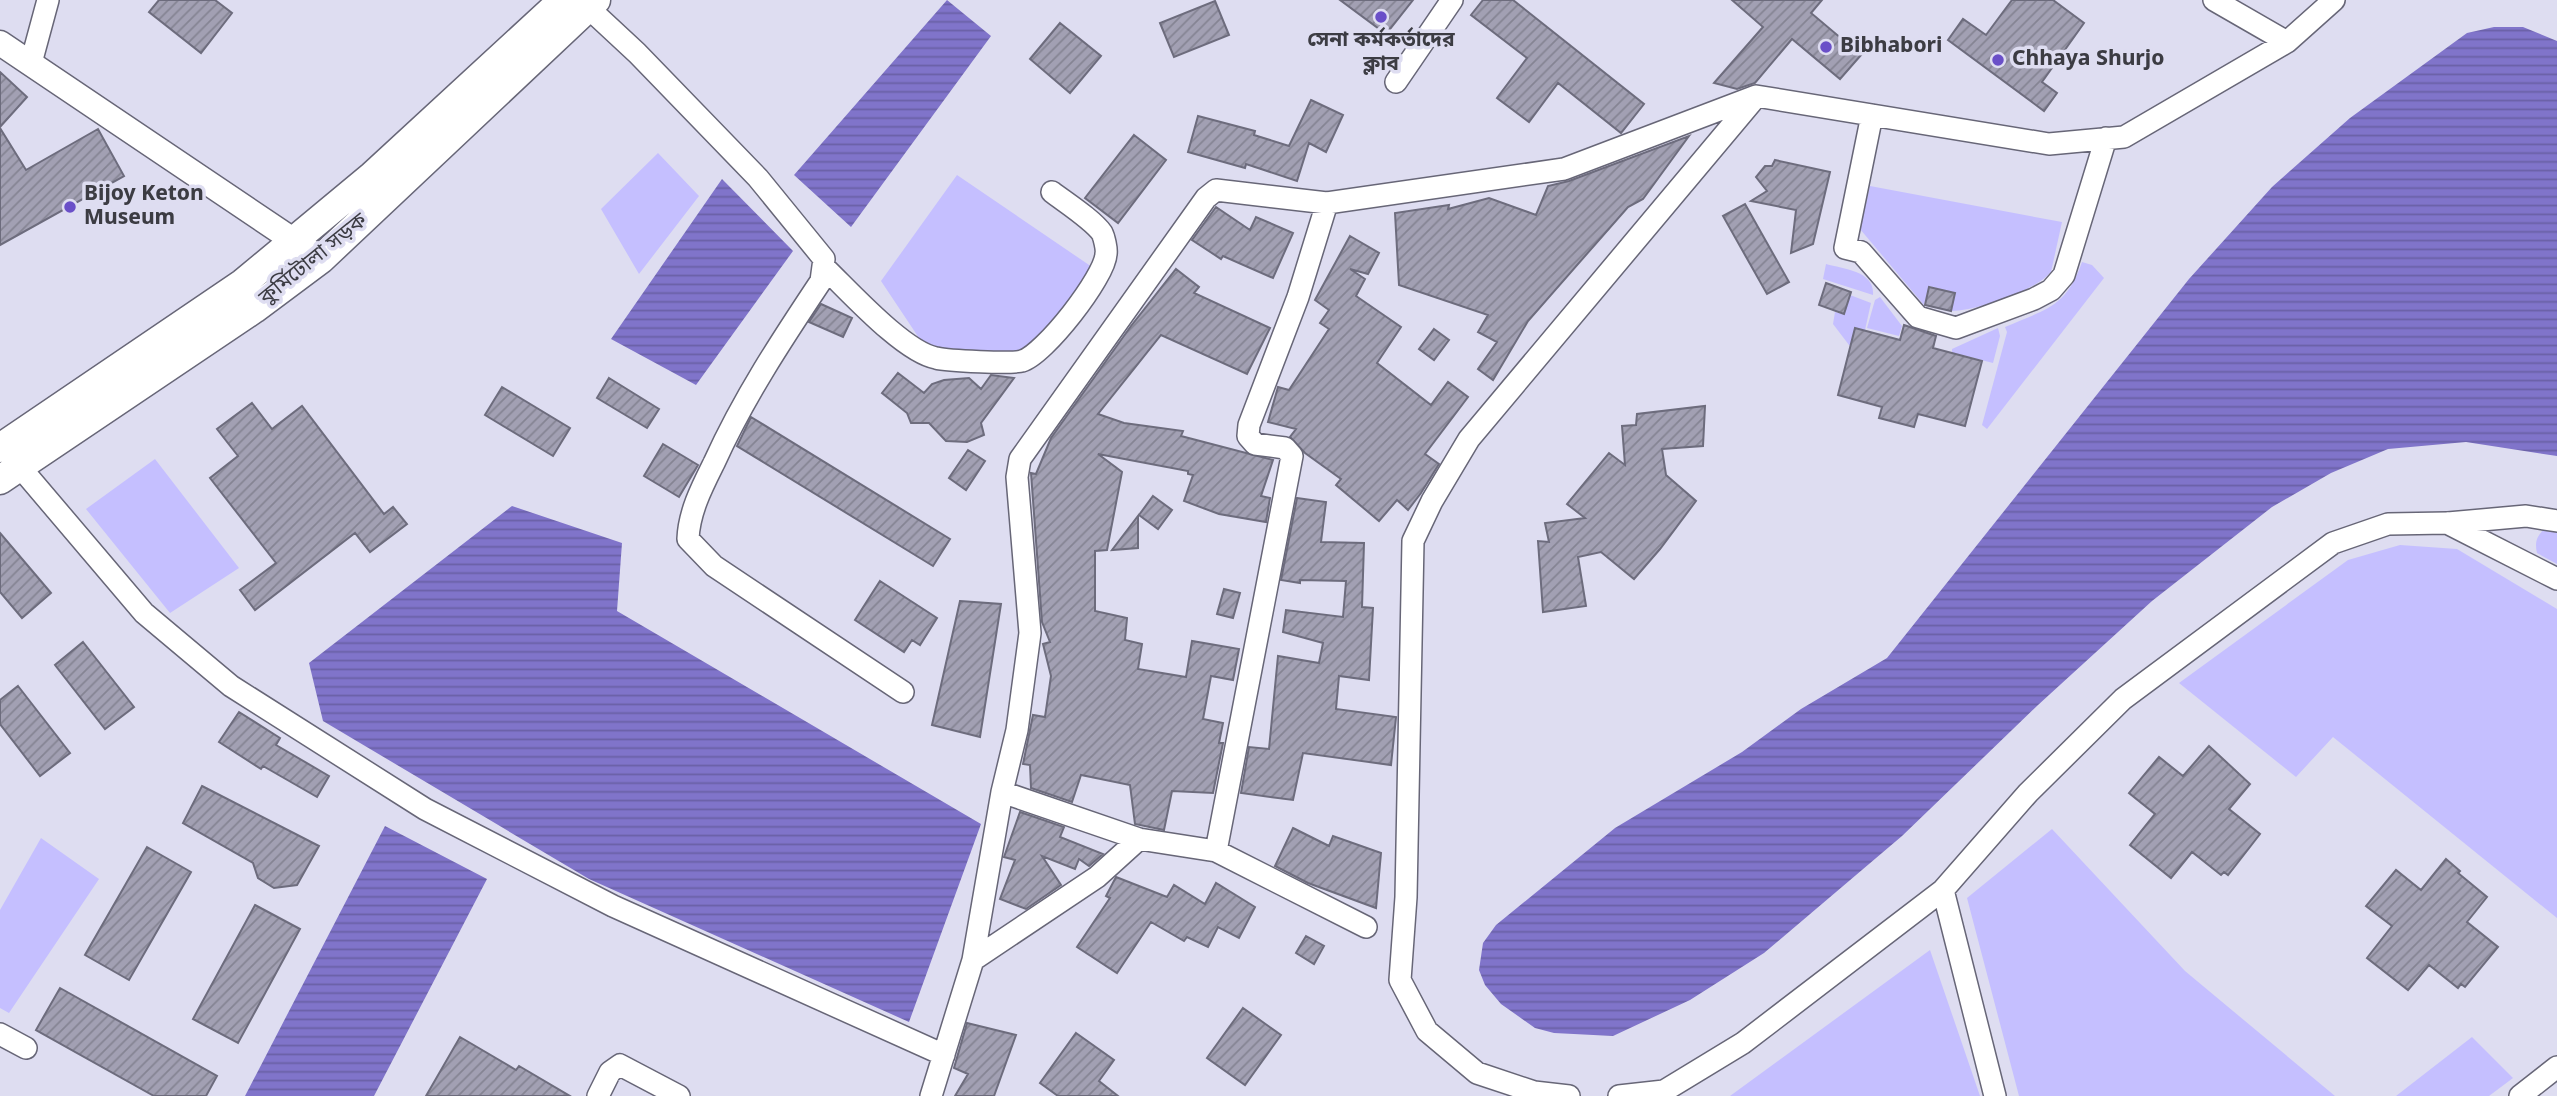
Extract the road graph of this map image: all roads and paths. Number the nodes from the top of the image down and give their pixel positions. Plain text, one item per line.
1 (48, 0) edge
2 (1452, 0) edge
3 (2214, 0) edge
4 (2334, 0) edge
5 (582, 2) edge
6 (2287, 42) junction
7 (0, 43) edge
8 (32, 63) junction
9 (1396, 82) dead end
10 (1756, 96) junction
11 (1872, 115) junction
12 (2106, 138) junction
13 (1052, 191) dead end
14 (1328, 203) junction
15 (295, 241) junction
16 (321, 258) junction
17 (825, 268) junction
18 (0, 448) edge
19 (10, 474) edge
20 (2557, 521) edge
21 (2447, 523) junction
22 (2557, 579) edge
23 (903, 692) dead end
24 (1002, 792) junction
25 (1139, 839) junction
26 (1216, 850) junction
27 (1943, 890) junction
28 (1366, 927) dead end
29 (973, 960) junction
30 (0, 1034) edge
31 (26, 1048) dead end
32 (944, 1055) junction
33 (2557, 1067) edge
34 (1665, 1093) edge
35 (598, 1096) edge
36 (679, 1096) edge
37 (931, 1096) edge
38 (1569, 1096) edge
39 (1619, 1096) edge
40 (1995, 1096) edge
41 (2520, 1096) edge

1 - 8 street
2 - 9 street
3 - 6 street
4 - 6 street
5 - 15 main road, কুর্মিটোলা সড়ক
5 - 16 main road, কুর্মিটোলা সড়ক
5 - 17 street
6 - 12 street
7 - 8 street
8 - 15 street
10 - 11 street
10 - 14 street
10 - 38 street
11 - 12 street
11 - 12 street
13 - 17 street
14 - 24 street
14 - 26 street
15 - 16 street
15 - 18 main road, কুর্মিটোলা সড়ক
16 - 19 main road, কুর্মিটোলা সড়ক
17 - 23 street
19 - 32 street
20 - 21 street
21 - 22 street
21 - 27 street
24 - 25 street
24 - 29 street
25 - 26 street
25 - 29 street
26 - 28 street
27 - 34 street
27 - 40 street
29 - 32 street
30 - 31 street
32 - 37 street
33 - 41 street
34 - 39 street
35 - 36 street

